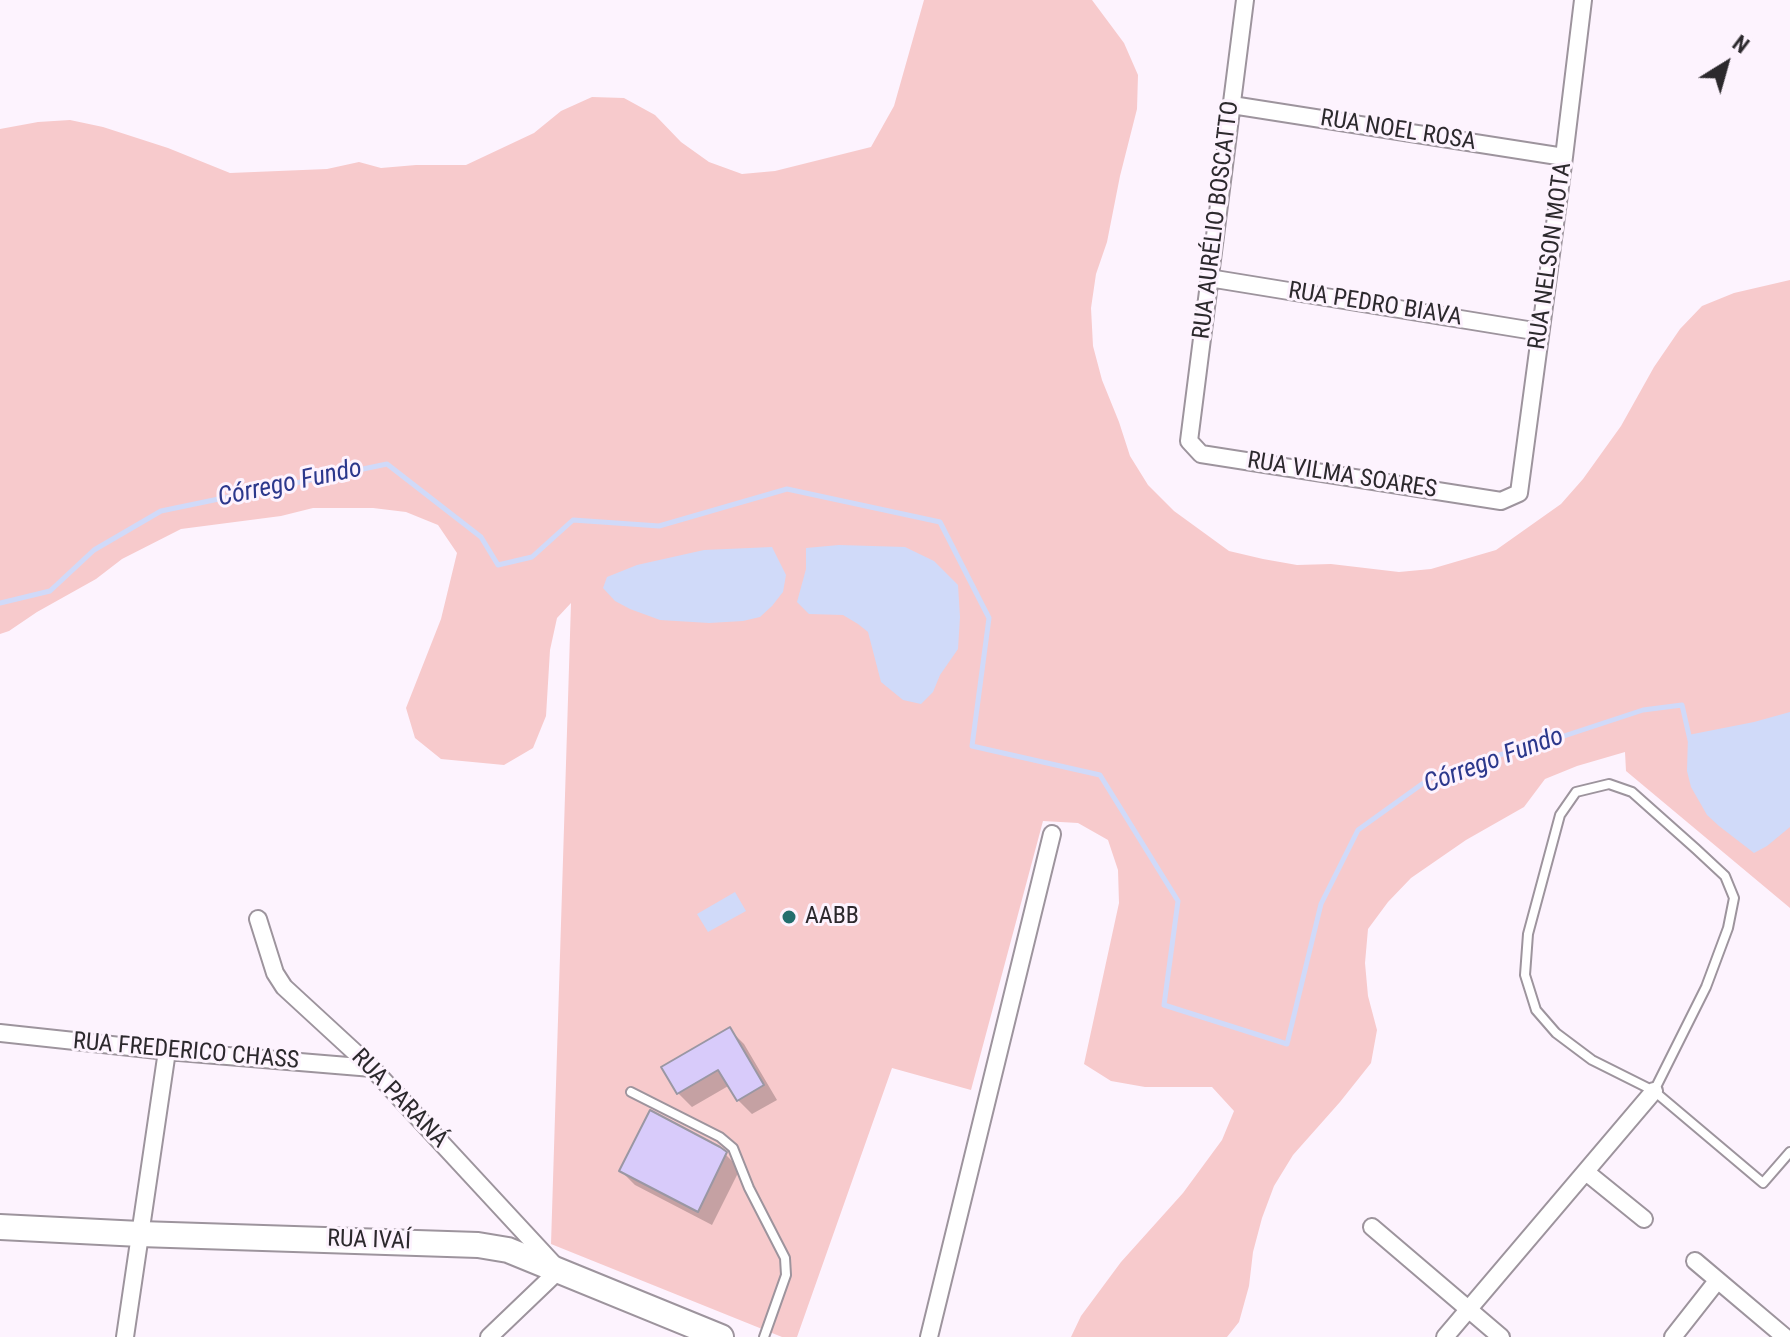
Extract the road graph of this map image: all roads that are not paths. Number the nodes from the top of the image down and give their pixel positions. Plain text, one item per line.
1 (1245, 0) edge
2 (1583, 0) edge
3 (1232, 105) junction
4 (1564, 157) junction
5 (1209, 278) junction
6 (1540, 332) junction
7 (1189, 441) joint
8 (1501, 501) joint
9 (1052, 834) dead end
10 (258, 919) dead end
11 (0, 1033) edge
12 (167, 1051) junction
13 (372, 1068) junction
14 (1654, 1091) junction
15 (631, 1092) dead end
16 (1790, 1152) edge
17 (1586, 1172) junction
18 (1644, 1219) dead end
19 (0, 1227) edge
20 (1372, 1227) dead end
21 (140, 1234) junction
22 (1695, 1261) dead end
23 (559, 1270) junction
24 (1717, 1281) junction
25 (1468, 1310) junction
26 (1774, 1333) edge
27 (125, 1337) edge
28 (489, 1337) edge
29 (721, 1337) edge
30 (764, 1337) edge
31 (929, 1337) edge
32 (1445, 1337) edge
33 (1501, 1337) edge
34 (1673, 1337) edge

1 - 3 street, RUA AURÉLIO BOSCATTO
2 - 4 street, RUA NELSON MOTA
3 - 4 street, RUA NOEL ROSA
3 - 5 street, RUA AURÉLIO BOSCATTO
4 - 6 street, RUA NELSON MOTA
5 - 6 street, RUA PEDRO BIAVA
5 - 7 street, RUA AURÉLIO BOSCATTO
6 - 8 street, RUA NELSON MOTA
7 - 8 street, RUA VILMA SOARES
9 - 31 street
10 - 13 street, RUA PARANÁ
11 - 12 street, RUA FREDERICO CHASS
12 - 13 street, RUA FREDERICO CHASS
12 - 21 street
13 - 23 street, RUA PARANÁ
14 - 14 lane
14 - 16 lane
14 - 17 street
15 - 30 lane
17 - 18 street
17 - 25 street
19 - 21 main road, RUA IVAÍ
20 - 25 street
21 - 23 main road, RUA IVAÍ
21 - 27 street
22 - 24 street
23 - 28 street
23 - 29 main road, RUA IVAÍ
24 - 26 street
24 - 34 street
25 - 32 street
25 - 33 street

